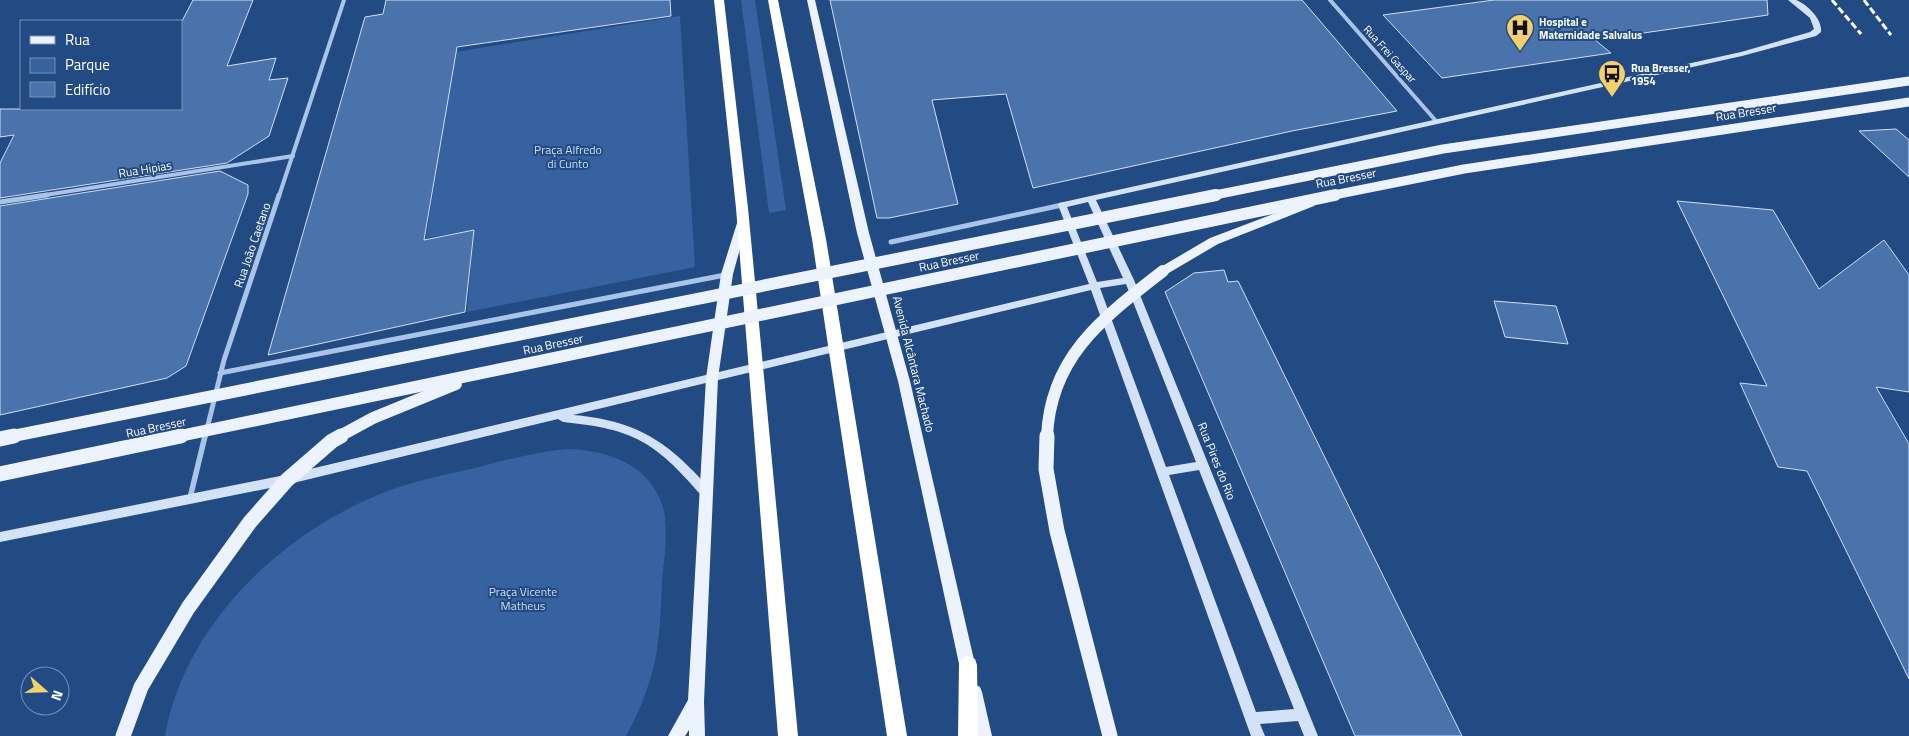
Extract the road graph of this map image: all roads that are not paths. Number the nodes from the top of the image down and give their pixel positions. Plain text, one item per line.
1 (344, 0) edge
2 (719, 0) edge
3 (773, 0) edge
4 (810, 0) edge
5 (1330, 0) edge
6 (1791, 0) edge
7 (1909, 81) edge
8 (1909, 102) edge
9 (1436, 121) junction
10 (293, 156) junction
11 (1333, 195) junction
12 (1091, 198) junction
13 (0, 202) edge
14 (1062, 205) junction
15 (743, 220) junction
16 (891, 242) dead end
17 (727, 274) junction
18 (1129, 280) junction
19 (1094, 286) junction
20 (891, 335) junction
21 (837, 347) junction
22 (756, 366) junction
23 (502, 368) junction
24 (220, 373) junction
25 (712, 378) junction
26 (552, 417) junction
27 (0, 439) edge
28 (1204, 465) junction
29 (1163, 472) junction
30 (0, 474) edge
31 (705, 492) junction
32 (190, 499) junction
33 (0, 537) edge
34 (968, 664) junction
35 (696, 702) junction
36 (1303, 714) junction
37 (1252, 719) junction
38 (123, 736) edge
39 (676, 736) edge
40 (697, 736) edge
41 (788, 736) edge
42 (897, 736) edge
43 (968, 736) edge
44 (984, 736) edge
45 (1110, 736) edge
46 (1258, 736) edge
47 (1311, 736) edge

1 - 10 street, Rua João Caetano
2 - 15 highway
3 - 21 highway
4 - 20 main road, Avenida Alcântara Machado
5 - 9 street, Rua Frei Gaspar
6 - 9 street
7 - 27 main road, Rua Bresser, bridge
8 - 11 main road, Rua Bresser, bridge
9 - 12 street
10 - 13 street, Rua Hipias
10 - 24 street, Rua João Caetano
11 - 23 main road, Rua Bresser, bridge
11 - 45 main road, bridge
12 - 14 street
12 - 18 street, Rua Pires do Rio
14 - 16 street
14 - 19 street
15 - 17 main road
15 - 22 highway
17 - 24 street
17 - 25 main road
18 - 19 street
18 - 28 street, Rua Pires do Rio
19 - 20 street
19 - 29 street
20 - 21 street
20 - 34 main road, Avenida Alcântara Machado
21 - 22 street
21 - 42 highway
22 - 25 street
22 - 41 highway
23 - 30 main road, Rua Bresser, bridge
23 - 38 main road, bridge
24 - 32 street, Rua João Caetano
25 - 26 street
25 - 31 main road
26 - 31 street
26 - 32 street
28 - 29 street
28 - 36 street, Rua Pires do Rio
29 - 37 street
31 - 35 main road
32 - 33 street
34 - 43 highway
34 - 44 main road, Avenida Alcântara Machado
35 - 39 main road
35 - 40 main road
36 - 37 street
36 - 47 street, Rua Pires do Rio
37 - 46 street

